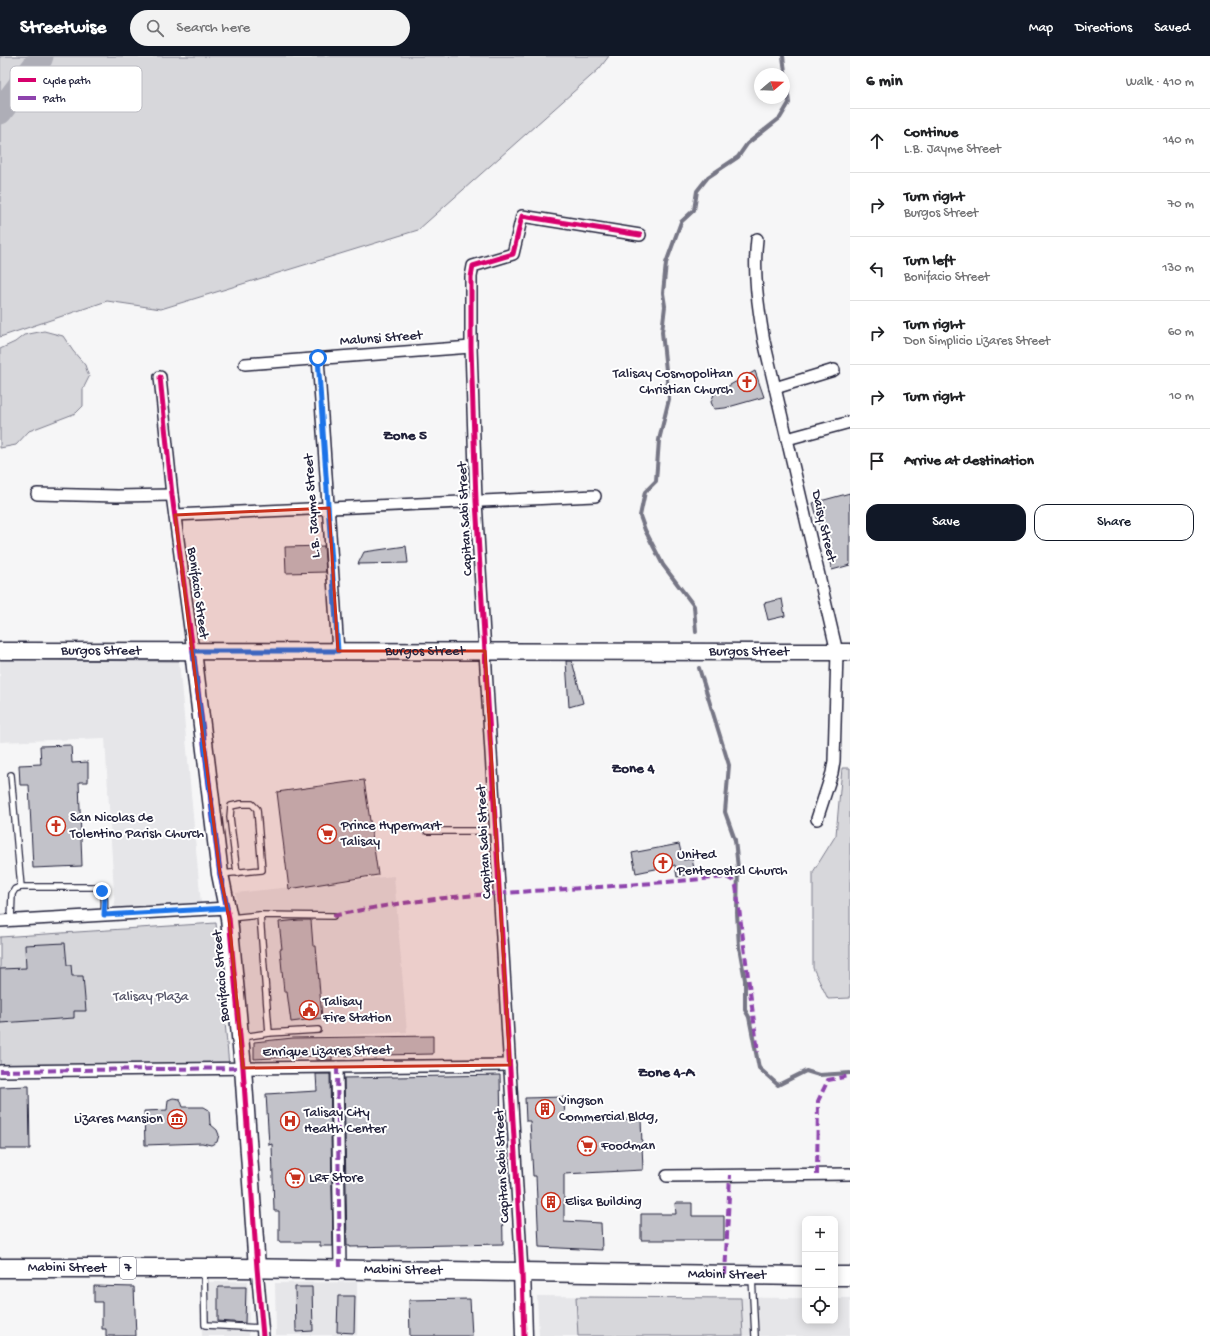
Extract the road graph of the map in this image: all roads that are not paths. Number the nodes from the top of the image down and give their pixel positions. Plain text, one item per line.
1 (640, 235) dead end
2 (757, 239) dead end
3 (471, 347) junction
4 (318, 358) junction
5 (245, 364) dead end
6 (834, 370) dead end
7 (160, 377) dead end
8 (775, 388) junction
9 (850, 422) edge
10 (787, 439) junction
11 (37, 494) dead end
12 (172, 495) junction
13 (595, 496) dead end
14 (476, 501) junction
15 (329, 508) junction
16 (175, 515) junction
17 (0, 651) edge
18 (193, 651) junction
19 (338, 651) junction
20 (485, 651) junction
21 (843, 652) edge
22 (11, 776) dead end
23 (817, 819) dead end
24 (427, 831) dead end
25 (496, 831) junction
26 (237, 873) junction
27 (220, 874) junction
28 (21, 887) junction
29 (228, 913) junction
30 (104, 915) junction
31 (260, 915) junction
32 (333, 916) dead end
33 (6, 920) edge
34 (318, 1030) dead end
35 (270, 1033) junction
36 (240, 1037) junction
37 (510, 1065) junction
38 (336, 1067) junction
39 (243, 1068) junction
40 (0, 1071) edge
41 (850, 1174) edge
42 (668, 1176) dead end
43 (0, 1268) edge
44 (204, 1268) junction
45 (257, 1268) junction
46 (340, 1270) junction
47 (522, 1272) junction
48 (752, 1275) junction
49 (802, 1276) edge
50 (838, 1276) edge
51 (850, 1276) edge
52 (263, 1332) edge
53 (524, 1336) edge
54 (755, 1336) edge

1 - 3 street, Capitan Sabi Street
2 - 8 street, Daisy Street
3 - 4 street, Malunsi Street
3 - 14 street, Capitan Sabi Street
4 - 5 street, Malunsi Street
4 - 15 street, L.B. Jayme Street
6 - 8 street
7 - 12 street, Bonifacio Street
8 - 10 street, Daisy Street
9 - 10 street
10 - 21 street, Daisy Street
11 - 12 street
12 - 16 street, Bonifacio Street
13 - 14 street
14 - 15 street
14 - 20 street, Capitan Sabi Street
15 - 16 street
15 - 19 street, L.B. Jayme Street
16 - 18 street, Bonifacio Street
17 - 18 street, Burgos Street
18 - 19 street, Burgos Street
18 - 27 street, Bonifacio Street
19 - 20 street, Burgos Street
20 - 21 street, Burgos Street
20 - 25 street, Capitan Sabi Street
21 - 23 street, Daisy Street
22 - 28 lane
24 - 25 lane
25 - 37 street, Capitan Sabi Street
26 - 26 lane
26 - 27 lane
27 - 29 street, Bonifacio Street
28 - 30 lane
28 - 33 lane
29 - 30 street
29 - 31 lane
29 - 36 street, Bonifacio Street
30 - 33 street
31 - 32 lane
31 - 35 lane
34 - 35 lane
35 - 36 lane
36 - 39 street, Bonifacio Street
37 - 38 street, Enrique Lizares Street
37 - 47 street, Capitan Sabi Street
38 - 39 street, Enrique Lizares Street
38 - 46 street
39 - 40 street, Enrique Lizares Street
39 - 45 street, Bonifacio Street
41 - 42 street
43 - 44 main road, Mabini Street / 7
44 - 45 main road, Mabini Street / 7
44 - 52 lane
45 - 46 main road, Mabini Street / 7
45 - 52 street, Bonifacio Street
46 - 47 main road, Mabini Street / 7
47 - 48 main road, Mabini Street / 7
47 - 53 street, Capitan Sabi Street
48 - 49 main road, Mabini Street / 7
48 - 54 lane
50 - 51 main road

